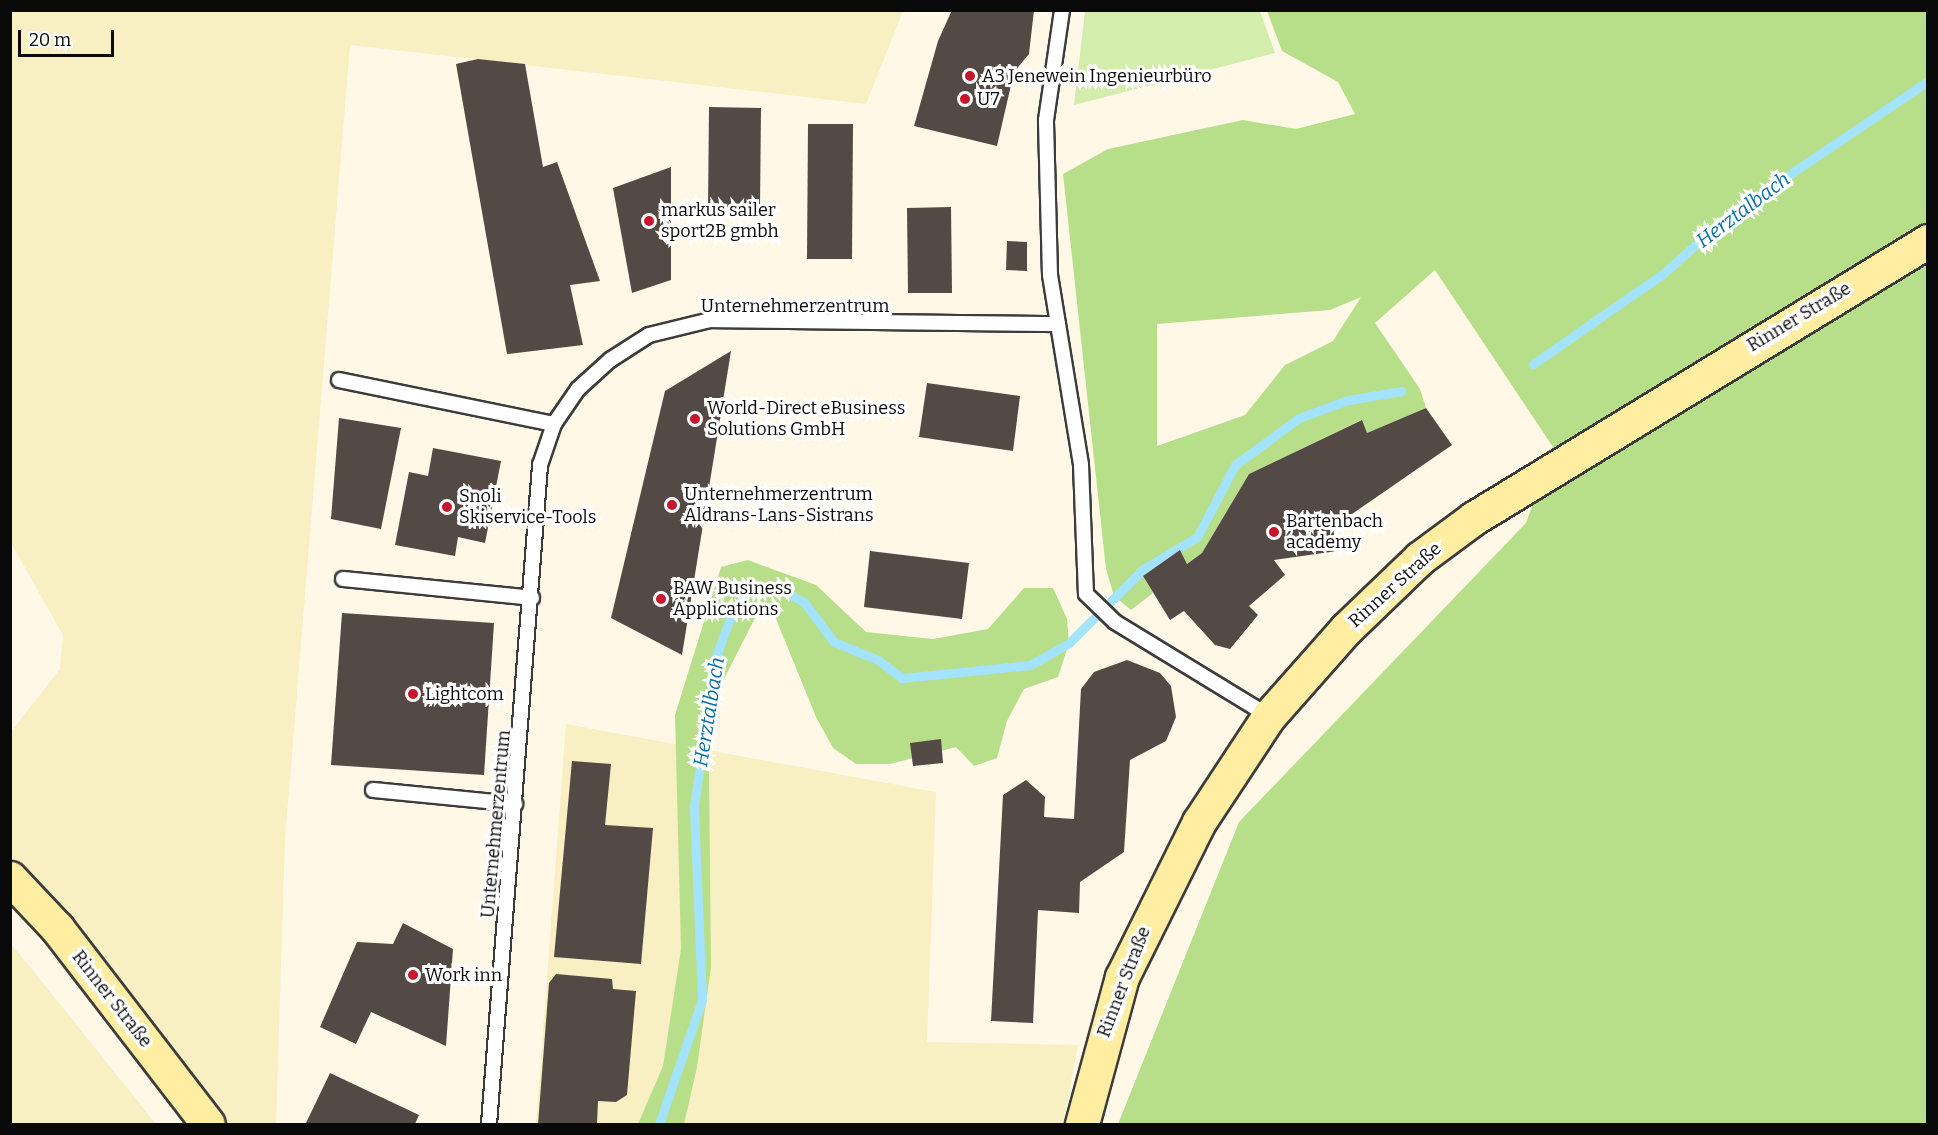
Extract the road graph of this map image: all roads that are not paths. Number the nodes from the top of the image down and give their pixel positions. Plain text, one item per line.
1 (1062, 10) edge
2 (1928, 241) edge
3 (1058, 324) junction
4 (339, 380) dead end
5 (554, 424) junction
6 (343, 579) dead end
7 (531, 598) junction
8 (1269, 716) junction
9 (374, 790) dead end
10 (515, 804) junction
11 (10, 878) edge
12 (208, 1125) edge
13 (489, 1125) edge
14 (1083, 1125) edge

1 - 3 lane
2 - 8 main road, Rinner Straße
3 - 5 lane, Unternehmerzentrum
3 - 8 lane
4 - 5 lane
5 - 7 lane, Unternehmerzentrum
6 - 7 lane
7 - 10 lane, Unternehmerzentrum
8 - 14 main road, Rinner Straße
9 - 10 lane
10 - 13 lane, Unternehmerzentrum
11 - 12 main road, Rinner Straße

